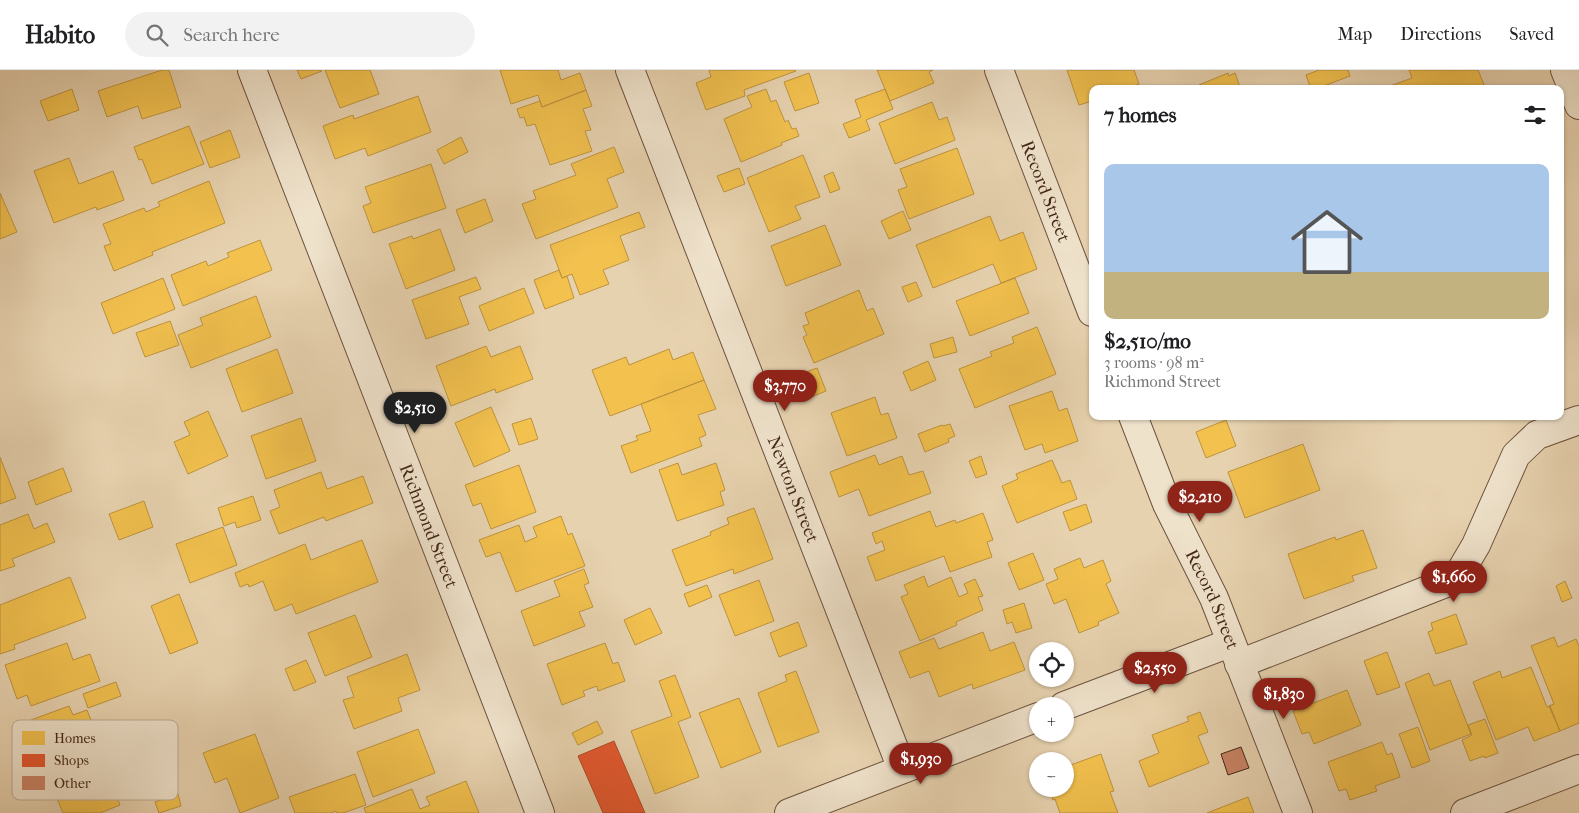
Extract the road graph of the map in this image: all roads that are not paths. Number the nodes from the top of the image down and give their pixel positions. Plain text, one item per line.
1 (252, 70) edge
2 (630, 70) edge
3 (999, 70) edge
4 (1566, 70) edge
5 (1579, 105) edge
6 (1089, 304) edge
7 (1135, 420) edge
8 (1579, 420) edge
9 (1235, 653) junction
10 (1074, 703) edge
11 (1029, 720) edge
12 (902, 769) junction
13 (1579, 769) edge
14 (540, 813) edge
15 (790, 813) edge
16 (1298, 813) edge
17 (1465, 813) edge

1 - 14 street, Richmond Street
2 - 12 street, Newton Street
3 - 6 street, Record Street
4 - 5 street
7 - 9 street, Record Street
8 - 9 street
9 - 10 street
9 - 16 street, Record Street
11 - 12 street
12 - 15 street
13 - 17 street

